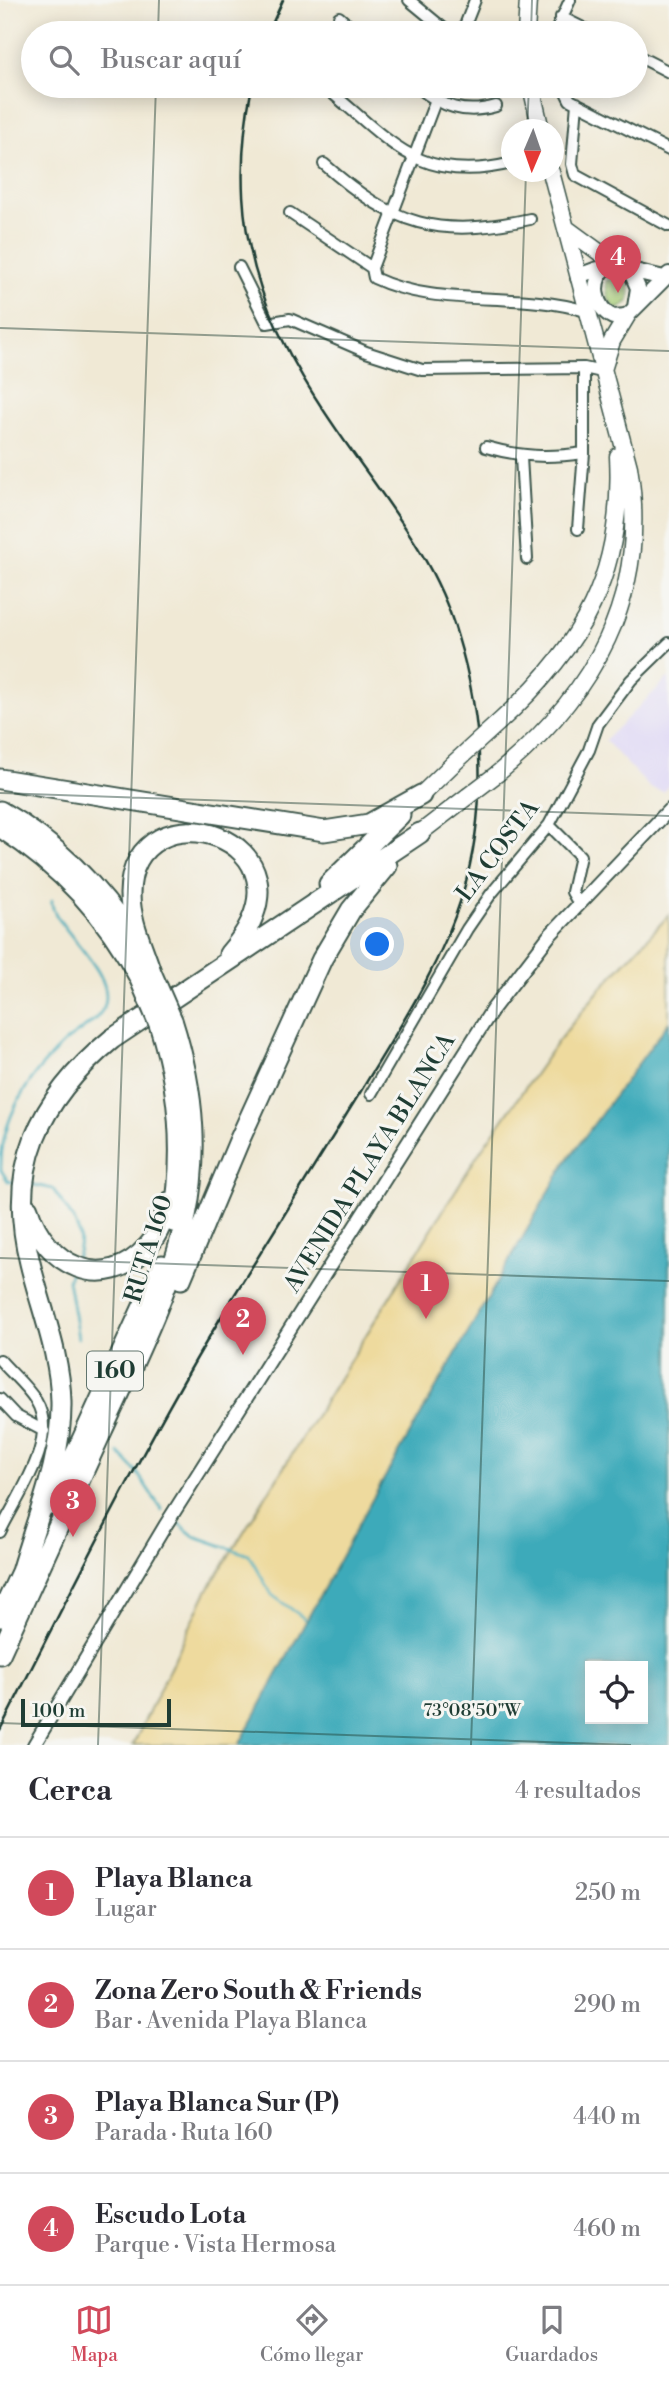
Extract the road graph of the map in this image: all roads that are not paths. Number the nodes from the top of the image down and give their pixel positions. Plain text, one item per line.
1 (409, 0) edge
2 (475, 0) edge
3 (528, 0) edge
4 (569, 0) edge
5 (339, 17) dead end
6 (561, 17) junction
7 (344, 21) edge
8 (434, 21) edge
9 (467, 21) edge
10 (527, 21) edge
11 (560, 21) edge
12 (569, 21) edge
13 (648, 61) edge
14 (669, 72) edge
15 (339, 98) edge
16 (432, 98) edge
17 (534, 98) edge
18 (570, 98) edge
19 (435, 100) junction
20 (577, 103) junction
21 (496, 106) dead end
22 (538, 119) edge
23 (669, 150) edge
24 (413, 158) junction
25 (324, 164) dead end
26 (501, 165) edge
27 (554, 182) edge
28 (290, 213) dead end
29 (393, 213) junction
30 (530, 219) dead end
31 (669, 226) edge
32 (566, 228) junction
33 (239, 267) dead end
34 (372, 268) junction
35 (619, 268) junction
36 (668, 277) edge
37 (578, 278) junction
38 (586, 311) junction
39 (624, 313) junction
40 (584, 368) junction
41 (603, 372) junction
42 (615, 423) junction
43 (486, 447) dead end
44 (584, 453) junction
45 (521, 457) junction
46 (578, 529) dead end
47 (527, 559) dead end
48 (669, 643) edge
49 (0, 779) edge
50 (421, 795) junction
51 (669, 810) edge
52 (0, 811) edge
53 (549, 825) junction
54 (0, 827) edge
55 (419, 833) junction
56 (579, 904) junction
57 (284, 923) junction
58 (214, 971) junction
59 (145, 974) junction
60 (166, 1022) junction
61 (371, 1094) dead end
62 (180, 1161) junction
63 (23, 1185) junction
64 (147, 1333) junction
65 (0, 1360) edge
66 (0, 1399) edge
67 (44, 1431) junction
68 (0, 1532) edge
69 (21, 1572) junction
70 (0, 1617) edge
71 (0, 1654) edge
72 (34, 1745) edge

1 - 8 street
2 - 9 street
3 - 10 main road
4 - 6 street
5 - 7 street
6 - 11 street
6 - 12 street
13 - 14 street
15 - 24 street
16 - 19 street
17 - 22 main road
18 - 20 street
19 - 21 street
19 - 24 street
20 - 23 street
20 - 31 street
24 - 26 street
24 - 29 street
25 - 29 street
27 - 32 main road
28 - 34 street
29 - 30 street
29 - 34 street
32 - 35 main road
32 - 37 main road
33 - 40 street
34 - 38 street
35 - 36 main road
35 - 37 main road
35 - 39 main road
35 - 39 main road
36 - 39 main road
37 - 38 main road
38 - 39 main road
38 - 41 main road
39 - 41 main road
40 - 41 street
40 - 44 street
41 - 42 main road
42 - 50 main road, bridge
42 - 55 main road, bridge
43 - 45 street
44 - 45 street
44 - 46 street
45 - 47 street
48 - 53 street, LA COSTA
49 - 50 highway
50 - 57 highway
51 - 56 street, AVENIDA PLAYA BLANCA
52 - 59 highway, RUTA 160 / 160
53 - 56 street
53 - 61 street, LA COSTA
54 - 59 highway, RUTA 160 / 160
55 - 57 highway
55 - 64 highway
56 - 72 street, AVENIDA PLAYA BLANCA
57 - 58 highway
58 - 59 highway
58 - 63 highway
59 - 60 highway, RUTA 160 / 160, bridge
60 - 62 highway, RUTA 160 / 160
60 - 64 highway, RUTA 160 / 160
62 - 63 highway
62 - 69 highway, RUTA 160 / 160
63 - 69 highway
64 - 71 highway, RUTA 160 / 160
65 - 67 street
66 - 67 street
67 - 68 street
69 - 70 highway, RUTA 160 / 160

